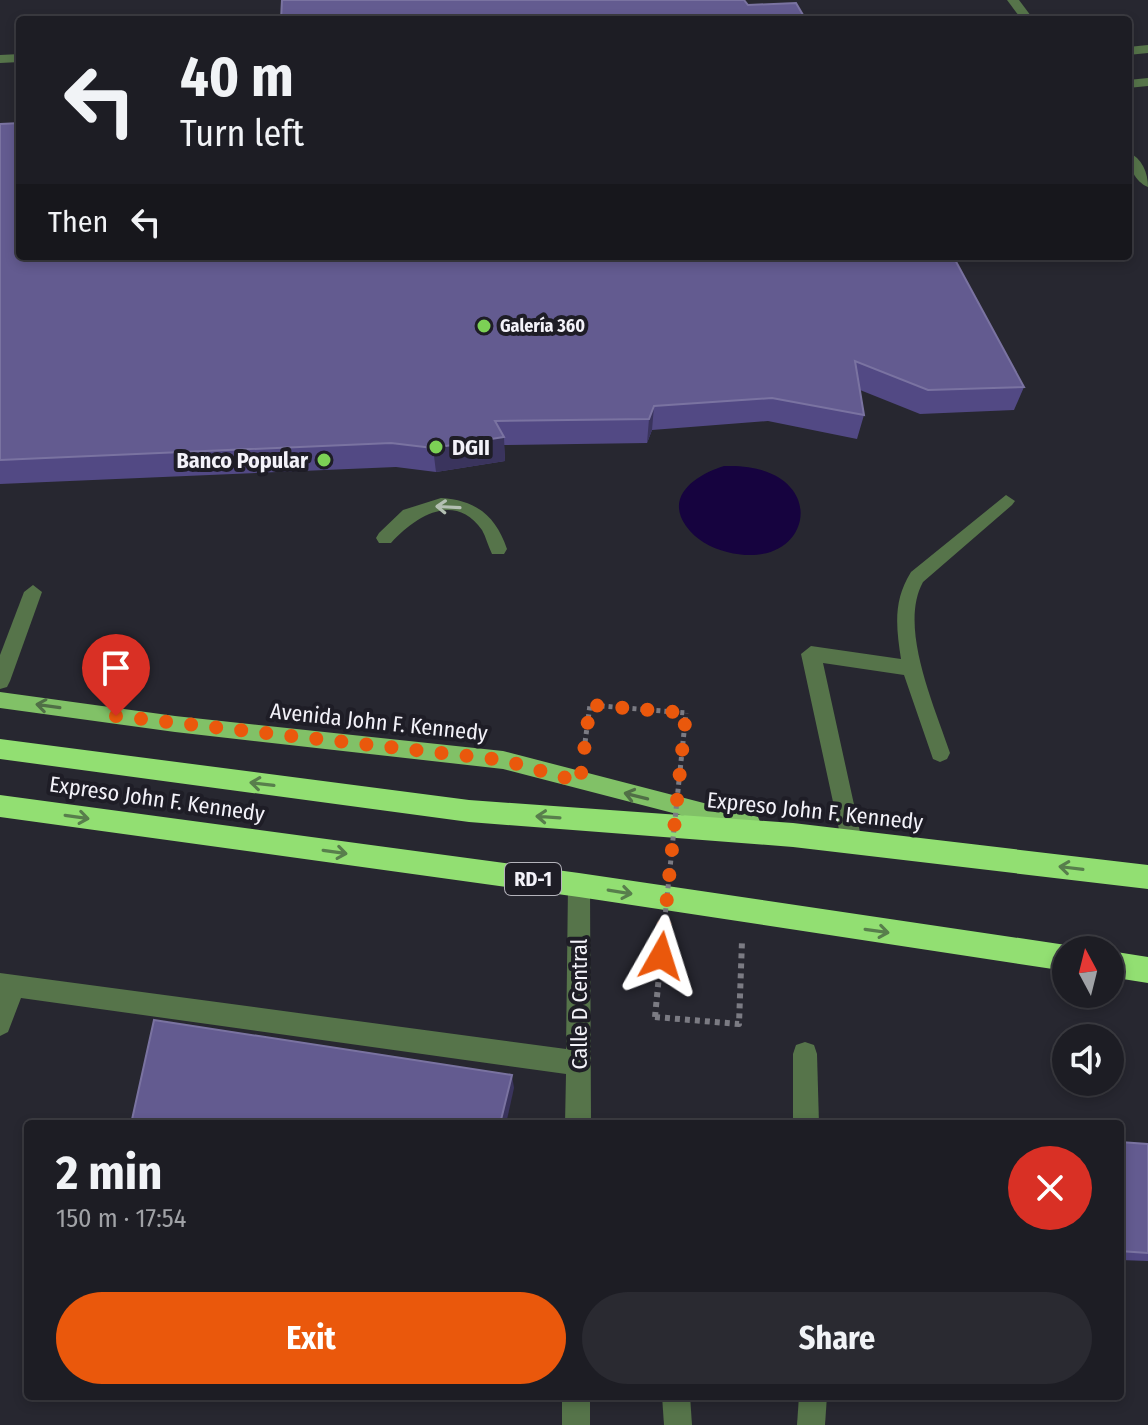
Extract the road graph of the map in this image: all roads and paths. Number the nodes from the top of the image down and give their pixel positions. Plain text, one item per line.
1 (1132, 161) edge
2 (1148, 183) edge
3 (1006, 501) dead end
4 (385, 538) dead end
5 (498, 549) dead end
6 (33, 592) dead end
7 (912, 668) junction
8 (0, 681) edge
9 (0, 700) edge
10 (0, 749) edge
11 (940, 753) dead end
12 (580, 782) junction
13 (0, 806) edge
14 (793, 835) junction
15 (851, 841) junction
16 (1148, 877) edge
17 (579, 885) junction
18 (743, 912) junction
19 (1052, 956) edge
20 (1124, 966) edge
21 (1148, 970) edge
22 (7, 985) edge
23 (0, 1024) edge
24 (805, 1054) dead end
25 (578, 1063) junction
26 (578, 1120) edge
27 (806, 1120) edge
28 (576, 1400) edge
29 (676, 1400) edge
30 (813, 1400) edge
31 (576, 1425) edge
32 (678, 1425) edge
33 (811, 1425) edge

1 - 2 street
3 - 7 street
5 -> 4 street
6 - 8 street
7 - 11 street
7 - 15 street
12 -> 9 main road, Avenida John F. Kennedy
14 -> 10 highway, Expreso John F. Kennedy
14 -> 12 main road, Avenida John F. Kennedy
12 - 18 path, bridge
13 -> 17 highway, Expreso John F. Kennedy / RD-1
14 - 15 highway, Expreso John F. Kennedy
16 -> 15 highway, Expreso John F. Kennedy
17 -> 18 highway, Expreso John F. Kennedy / RD-1
17 - 25 street, Calle D Central
18 -> 19 highway, Expreso John F. Kennedy / RD-1
20 - 21 highway
22 - 23 street
22 - 25 street
24 - 27 street
25 - 26 street, Calle D Central
28 - 31 street
29 - 32 street
30 - 33 street

